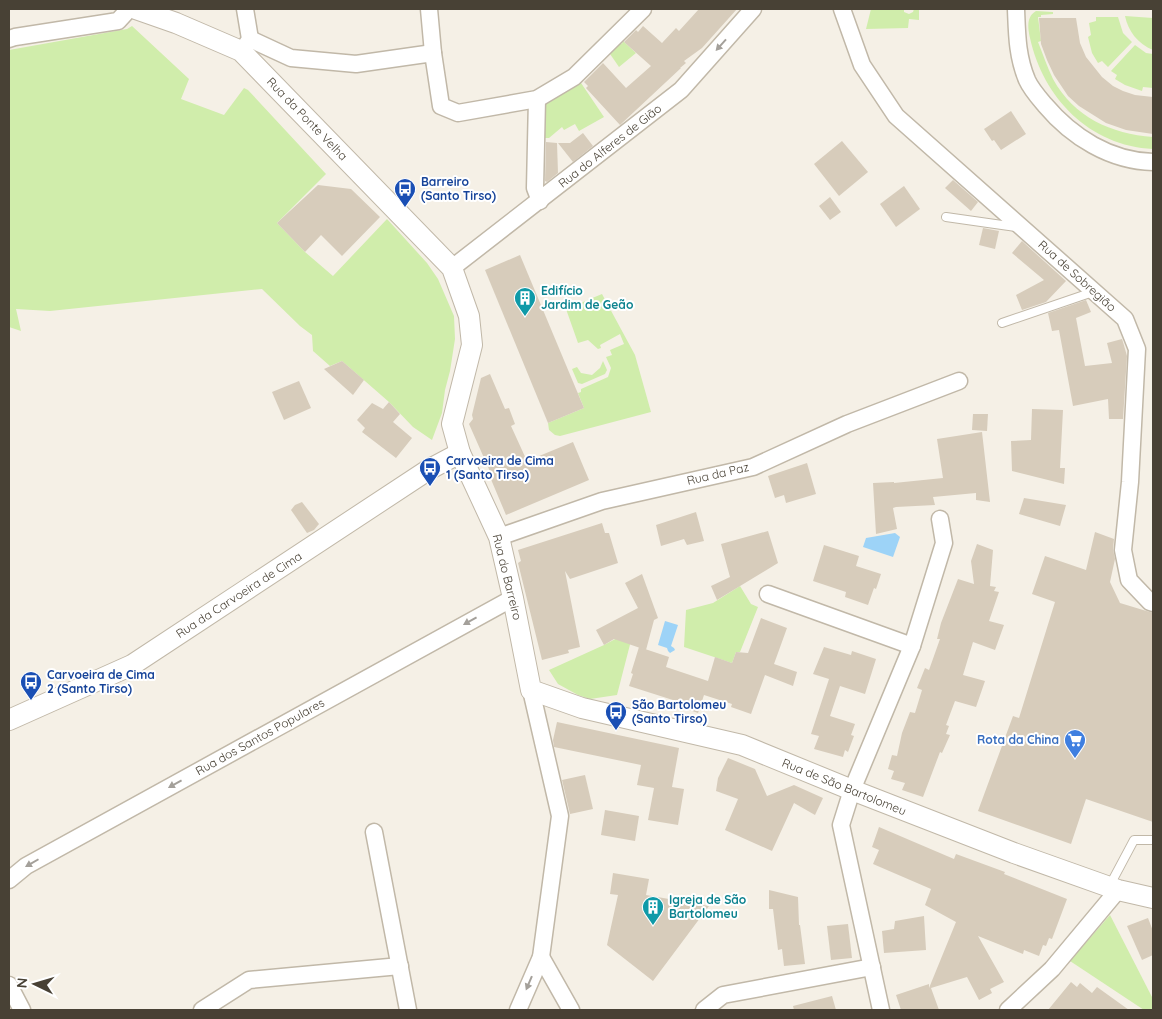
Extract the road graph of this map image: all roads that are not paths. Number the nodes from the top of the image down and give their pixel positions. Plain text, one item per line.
1 (129, 9) edge
2 (136, 9) edge
3 (245, 9) edge
4 (429, 9) edge
5 (644, 9) edge
6 (753, 9) edge
7 (842, 9) edge
8 (1016, 9) edge
9 (9, 39) edge
10 (246, 45) junction
11 (433, 53) junction
12 (537, 98) junction
13 (1153, 162) edge
14 (540, 201) junction
15 (946, 218) dead end
16 (1023, 228) junction
17 (452, 268) junction
18 (1095, 291) junction
19 (1002, 322) dead end
20 (959, 381) dead end
21 (460, 453) junction
22 (940, 519) dead end
23 (499, 537) junction
24 (768, 594) dead end
25 (513, 598) junction
26 (1153, 603) edge
27 (912, 646) junction
28 (531, 690) junction
29 (9, 720) edge
30 (852, 790) junction
31 (374, 832) dead end
32 (1153, 840) edge
33 (9, 880) edge
34 (1113, 888) junction
35 (1153, 898) edge
36 (541, 957) junction
37 (400, 966) junction
38 (872, 967) junction
39 (9, 985) edge
40 (725, 1002) edge
41 (22, 1010) edge
42 (202, 1010) edge
43 (408, 1010) edge
44 (518, 1010) edge
45 (570, 1010) edge
46 (704, 1010) edge
47 (881, 1010) edge
48 (1008, 1010) edge

1 - 9 street
2 - 10 street, Rua da Ponte Velha
3 - 10 street
4 - 11 street
5 - 12 street
6 -> 14 street, Rua do Alferes de Gião
7 - 16 street, Rua de Sobregião
8 - 13 street
10 - 11 street
10 - 17 street, Rua da Ponte Velha
11 - 12 street
12 - 14 street
14 - 17 street, Rua do Alferes de Gião
15 - 16 lane
16 - 18 street, Rua de Sobregião
17 - 21 street, Rua do Barreiro
18 - 19 lane
18 - 26 street, Rua de Sobregião
20 - 23 street, Rua da Paz
21 - 23 street, Rua do Barreiro
21 - 29 street, Rua da Carvoeira de Cima
22 - 27 street
23 - 25 street, Rua do Barreiro
24 - 27 street
25 - 28 street, Rua do Barreiro
25 -> 33 street, Rua dos Santos Populares
27 - 30 street
28 - 30 street, Rua de São Bartolomeu
28 - 36 street
30 - 34 street, Rua de São Bartolomeu
30 - 38 street
31 - 37 street
32 - 34 lane
34 - 35 street, Rua de São Bartolomeu
34 - 48 street
36 -> 44 street
36 - 45 street
37 - 42 street
37 - 43 street
38 - 40 street
38 - 47 street
39 - 41 street
40 - 46 street

